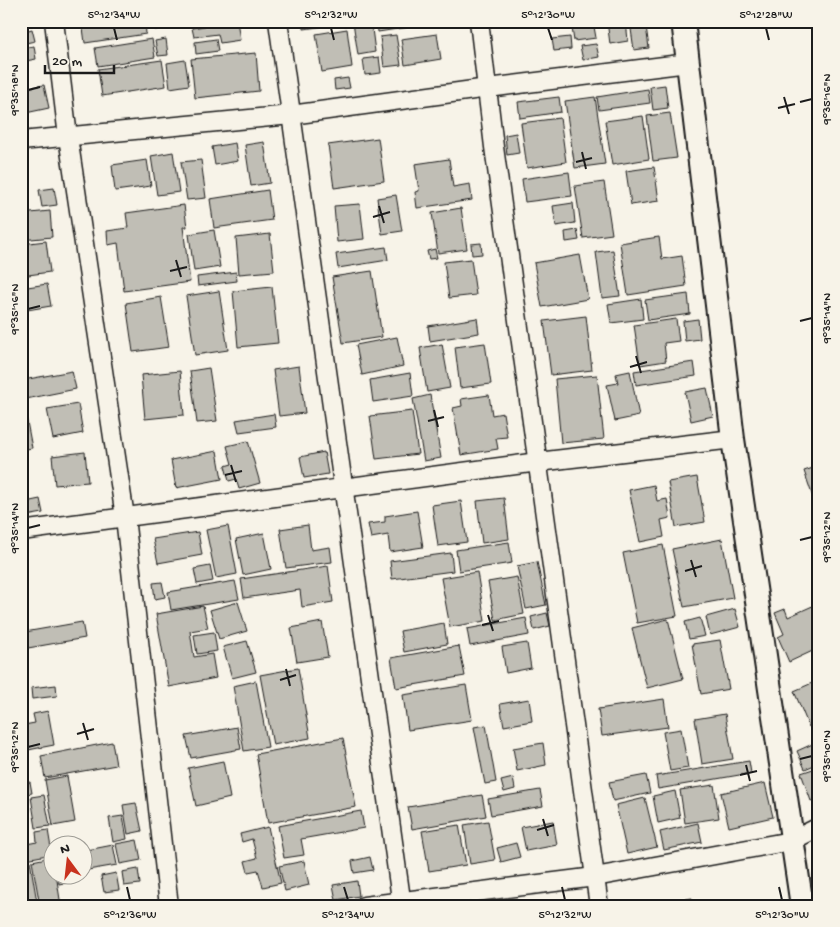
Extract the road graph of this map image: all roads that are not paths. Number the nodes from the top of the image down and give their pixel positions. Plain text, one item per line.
1 (54, 21) edge
2 (278, 21) edge
3 (479, 21) edge
4 (683, 21) edge
5 (688, 63) junction
6 (488, 88) junction
7 (291, 115) junction
8 (68, 137) junction
9 (21, 141) edge
10 (733, 439) junction
11 (538, 462) junction
12 (343, 488) junction
13 (125, 517) junction
14 (21, 531) edge
15 (819, 827) edge
16 (792, 841) junction
17 (595, 877) junction
18 (401, 903) edge
19 (169, 906) edge
20 (364, 906) edge
21 (599, 906) edge
22 (802, 906) edge

1 - 8 street
2 - 7 street
3 - 6 street
4 - 5 street
5 - 6 street
5 - 10 street
6 - 7 street
6 - 11 street
7 - 8 street
7 - 12 street
8 - 9 street
8 - 13 street
10 - 11 street
10 - 16 street
11 - 12 street
11 - 17 street
12 - 13 street
12 - 18 street
13 - 14 street
13 - 19 street
15 - 16 street
16 - 17 street
16 - 22 street
17 - 18 street
17 - 21 street
18 - 20 street

